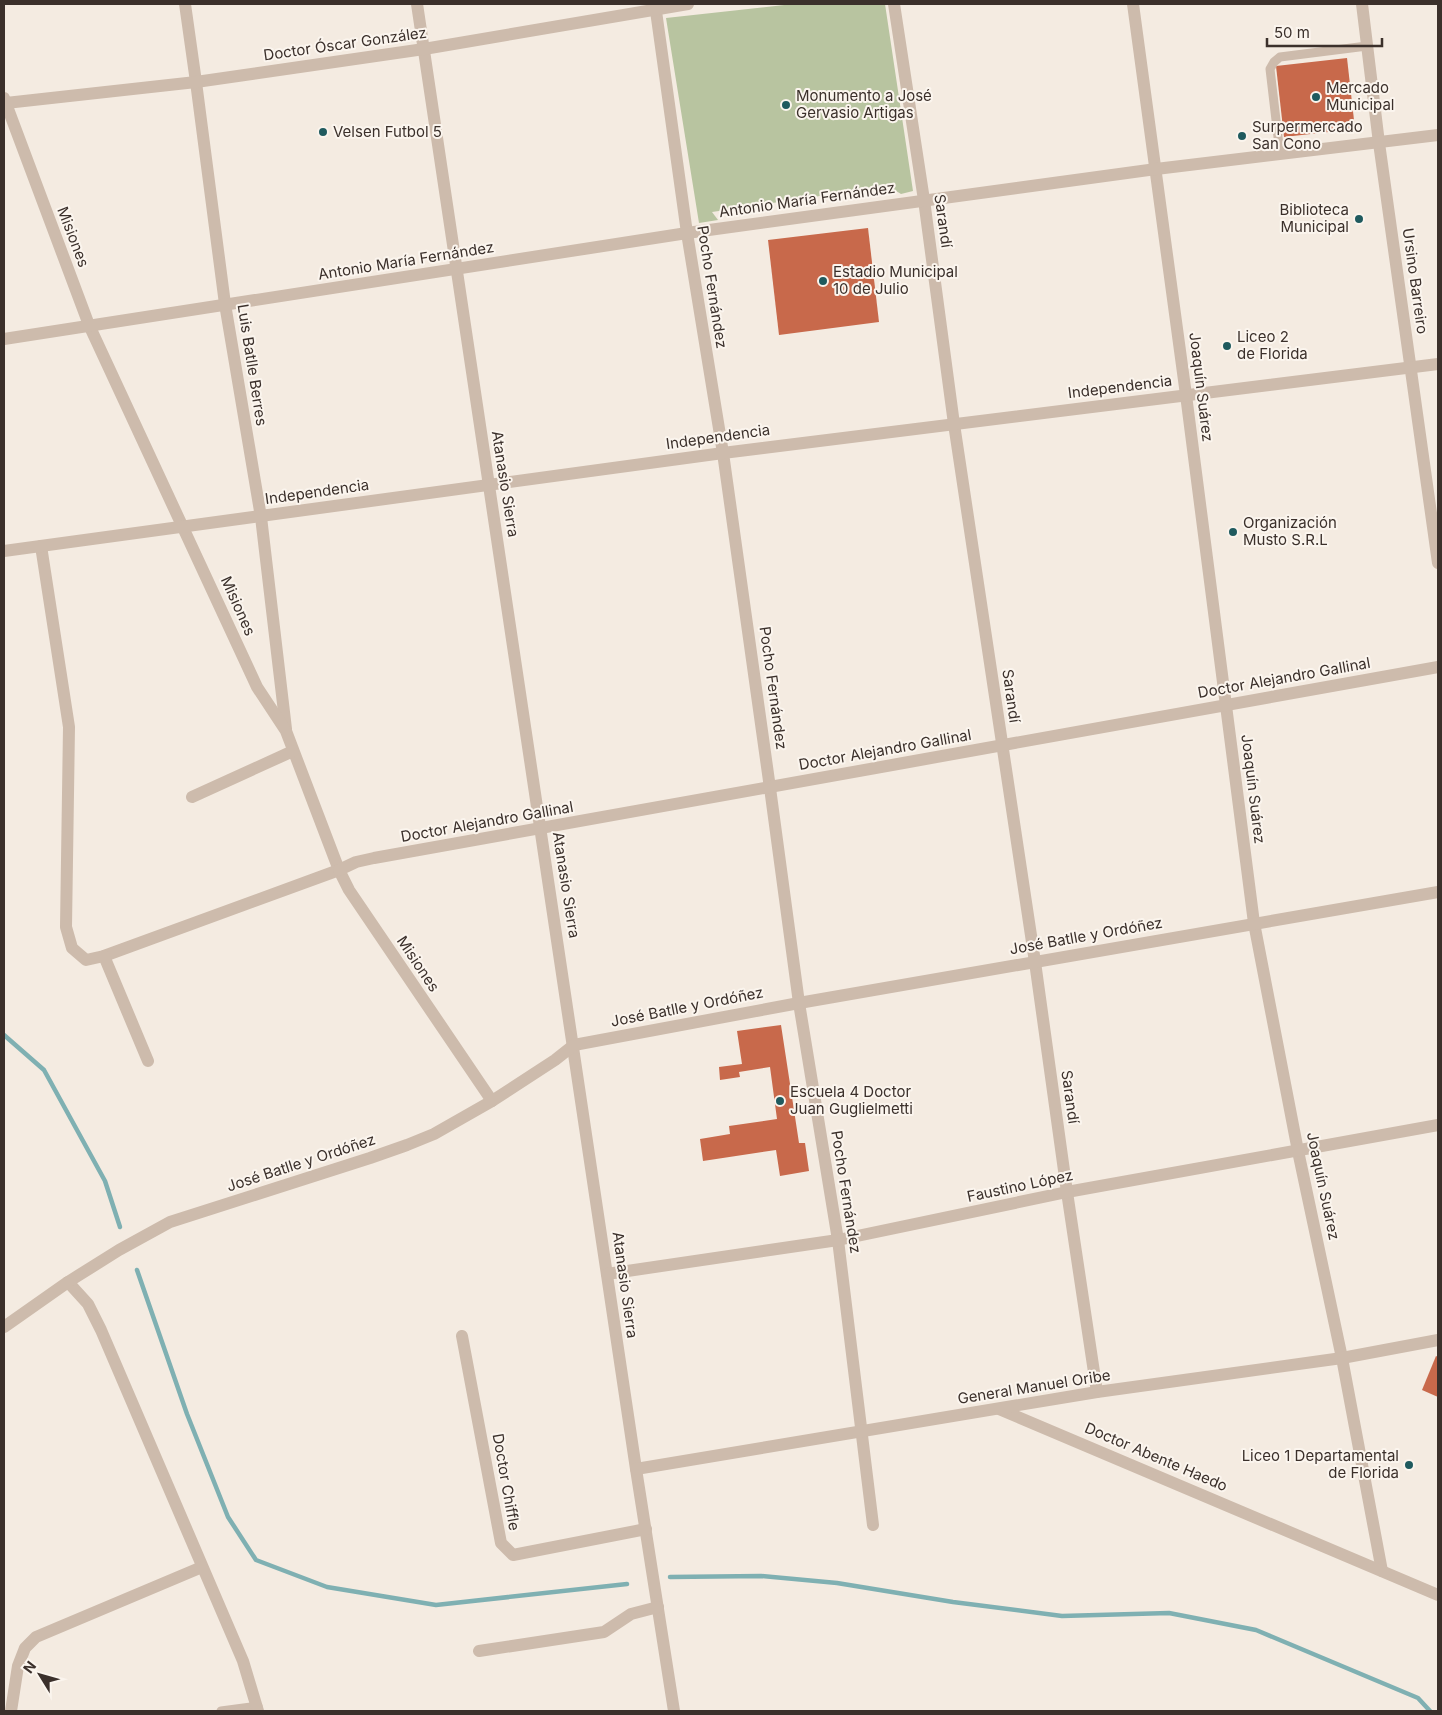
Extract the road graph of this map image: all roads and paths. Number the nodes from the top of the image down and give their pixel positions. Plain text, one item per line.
1 (185, 4) edge
2 (418, 4) edge
3 (688, 4) edge
4 (894, 4) edge
5 (1132, 4) edge
6 (1362, 4) edge
7 (655, 6) edge
8 (1367, 46) junction
9 (424, 48) junction
10 (196, 82) junction
11 (5, 101) edge
12 (1438, 135) edge
13 (1379, 143) junction
14 (1280, 154) junction
15 (1156, 169) junction
16 (924, 200) junction
17 (687, 233) junction
18 (456, 270) junction
19 (225, 304) junction
20 (89, 324) junction
21 (4, 338) edge
22 (1438, 364) edge
23 (1410, 367) junction
24 (1186, 395) junction
25 (954, 424) junction
26 (723, 453) junction
27 (488, 485) junction
28 (261, 516) junction
29 (183, 526) junction
30 (40, 546) junction
31 (4, 552) edge
32 (1438, 563) edge
33 (1438, 667) edge
34 (1226, 704) junction
35 (286, 731) junction
36 (1002, 745) junction
37 (293, 751) junction
38 (770, 788) junction
39 (192, 797) dead end
40 (541, 829) junction
41 (339, 870) junction
42 (1438, 892) edge
43 (1254, 923) junction
44 (104, 956) junction
45 (1035, 962) junction
46 (799, 1003) junction
47 (574, 1045) junction
48 (148, 1061) dead end
49 (492, 1101) junction
50 (1438, 1125) edge
51 (1298, 1151) junction
52 (1067, 1192) junction
53 (838, 1240) junction
54 (607, 1274) junction
55 (68, 1282) junction
56 (4, 1327) edge
57 (462, 1336) dead end
58 (1438, 1340) edge
59 (1342, 1358) junction
60 (1097, 1392) junction
61 (999, 1409) junction
62 (862, 1432) junction
63 (636, 1469) junction
64 (873, 1525) dead end
65 (646, 1529) junction
66 (202, 1566) junction
67 (1382, 1571) junction
68 (1438, 1595) edge
69 (658, 1607) junction
70 (479, 1651) dead end
71 (258, 1708) edge
72 (11, 1711) edge
73 (221, 1711) edge
74 (674, 1711) edge

1 - 10 street, Luis Batlle Berres
2 - 9 street, Atanasio Sierra
3 - 7 street, Doctor Óscar González
4 - 16 street, Sarandí
5 - 15 street, Joaquín Suárez
6 - 8 street, Ursino Barreiro
7 - 9 street, Doctor Óscar González
7 - 17 street, Pocho Fernández
8 - 13 street, Ursino Barreiro
8 - 14 lane
9 - 10 street, Doctor Óscar González
9 - 18 street, Atanasio Sierra
10 - 11 street, Doctor Óscar González
10 - 19 street, Luis Batlle Berres
11 - 20 street, Misiones
12 - 13 street, Antonio María Fernández
13 - 14 street, Antonio María Fernández
13 - 23 street, Ursino Barreiro
14 - 15 street, Antonio María Fernández
15 - 16 street, Antonio María Fernández
15 - 24 street, Joaquín Suárez
16 - 17 street, Antonio María Fernández
16 - 25 street, Sarandí
17 - 18 street, Antonio María Fernández
17 - 26 street, Pocho Fernández
18 - 19 street, Antonio María Fernández
18 - 27 street, Atanasio Sierra
19 - 20 street, Antonio María Fernández
19 - 28 street, Luis Batlle Berres
20 - 21 street, Antonio María Fernández
20 - 29 street, Misiones
22 - 23 street, Independencia
23 - 24 street, Independencia
23 - 32 street, Ursino Barreiro
24 - 25 street, Independencia
24 - 34 street, Joaquín Suárez
25 - 26 street, Independencia
25 - 36 street, Sarandí
26 - 27 street, Independencia
26 - 38 street, Pocho Fernández
27 - 28 street, Independencia
27 - 40 street, Atanasio Sierra
28 - 29 street, Independencia
28 - 35 street, Luis Batlle Berres
29 - 30 street, Independencia
29 - 35 street, Misiones
30 - 31 street, Independencia
30 - 44 street
33 - 34 street, Doctor Alejandro Gallinal
34 - 36 street, Doctor Alejandro Gallinal
34 - 43 street, Joaquín Suárez
35 - 37 street, Misiones
36 - 38 street, Doctor Alejandro Gallinal
36 - 45 street, Sarandí
37 - 39 street
37 - 41 street, Misiones
38 - 40 street, Doctor Alejandro Gallinal
38 - 46 street, Pocho Fernández
40 - 41 street, Doctor Alejandro Gallinal
40 - 47 street, Atanasio Sierra
41 - 44 street, Doctor Alejandro Gallinal
41 - 49 street, Misiones
42 - 43 street, José Batlle y Ordóñez
43 - 45 street, José Batlle y Ordóñez
43 - 51 street, Joaquín Suárez
44 - 48 street
45 - 46 street, José Batlle y Ordóñez
45 - 52 street, Sarandí
46 - 47 street, José Batlle y Ordóñez
46 - 53 street, Pocho Fernández
47 - 49 street, José Batlle y Ordóñez
47 - 54 street, Atanasio Sierra
49 - 55 street, José Batlle y Ordóñez
50 - 51 street, Faustino López
51 - 52 street, Faustino López
51 - 59 street, Joaquín Suárez
52 - 53 street, Faustino López
52 - 60 street, Sarandí
53 - 54 street, Faustino López
53 - 62 street, Pocho Fernández
54 - 63 street, Atanasio Sierra
55 - 56 street, José Batlle y Ordóñez
55 - 66 street
57 - 65 street, Doctor Chiffle
58 - 59 street, General Manuel Oribe
59 - 60 street, General Manuel Oribe
59 - 67 street, Joaquín Suárez
60 - 61 street, General Manuel Oribe
61 - 62 street, General Manuel Oribe
61 - 67 street, Doctor Abente Haedo
62 - 63 street, General Manuel Oribe
62 - 64 street, Pocho Fernández
63 - 65 street, Atanasio Sierra
65 - 69 street, Atanasio Sierra
66 - 71 street
66 - 72 street
67 - 68 street, Doctor Abente Haedo
69 - 70 street
69 - 74 street, Atanasio Sierra
71 - 73 lane

